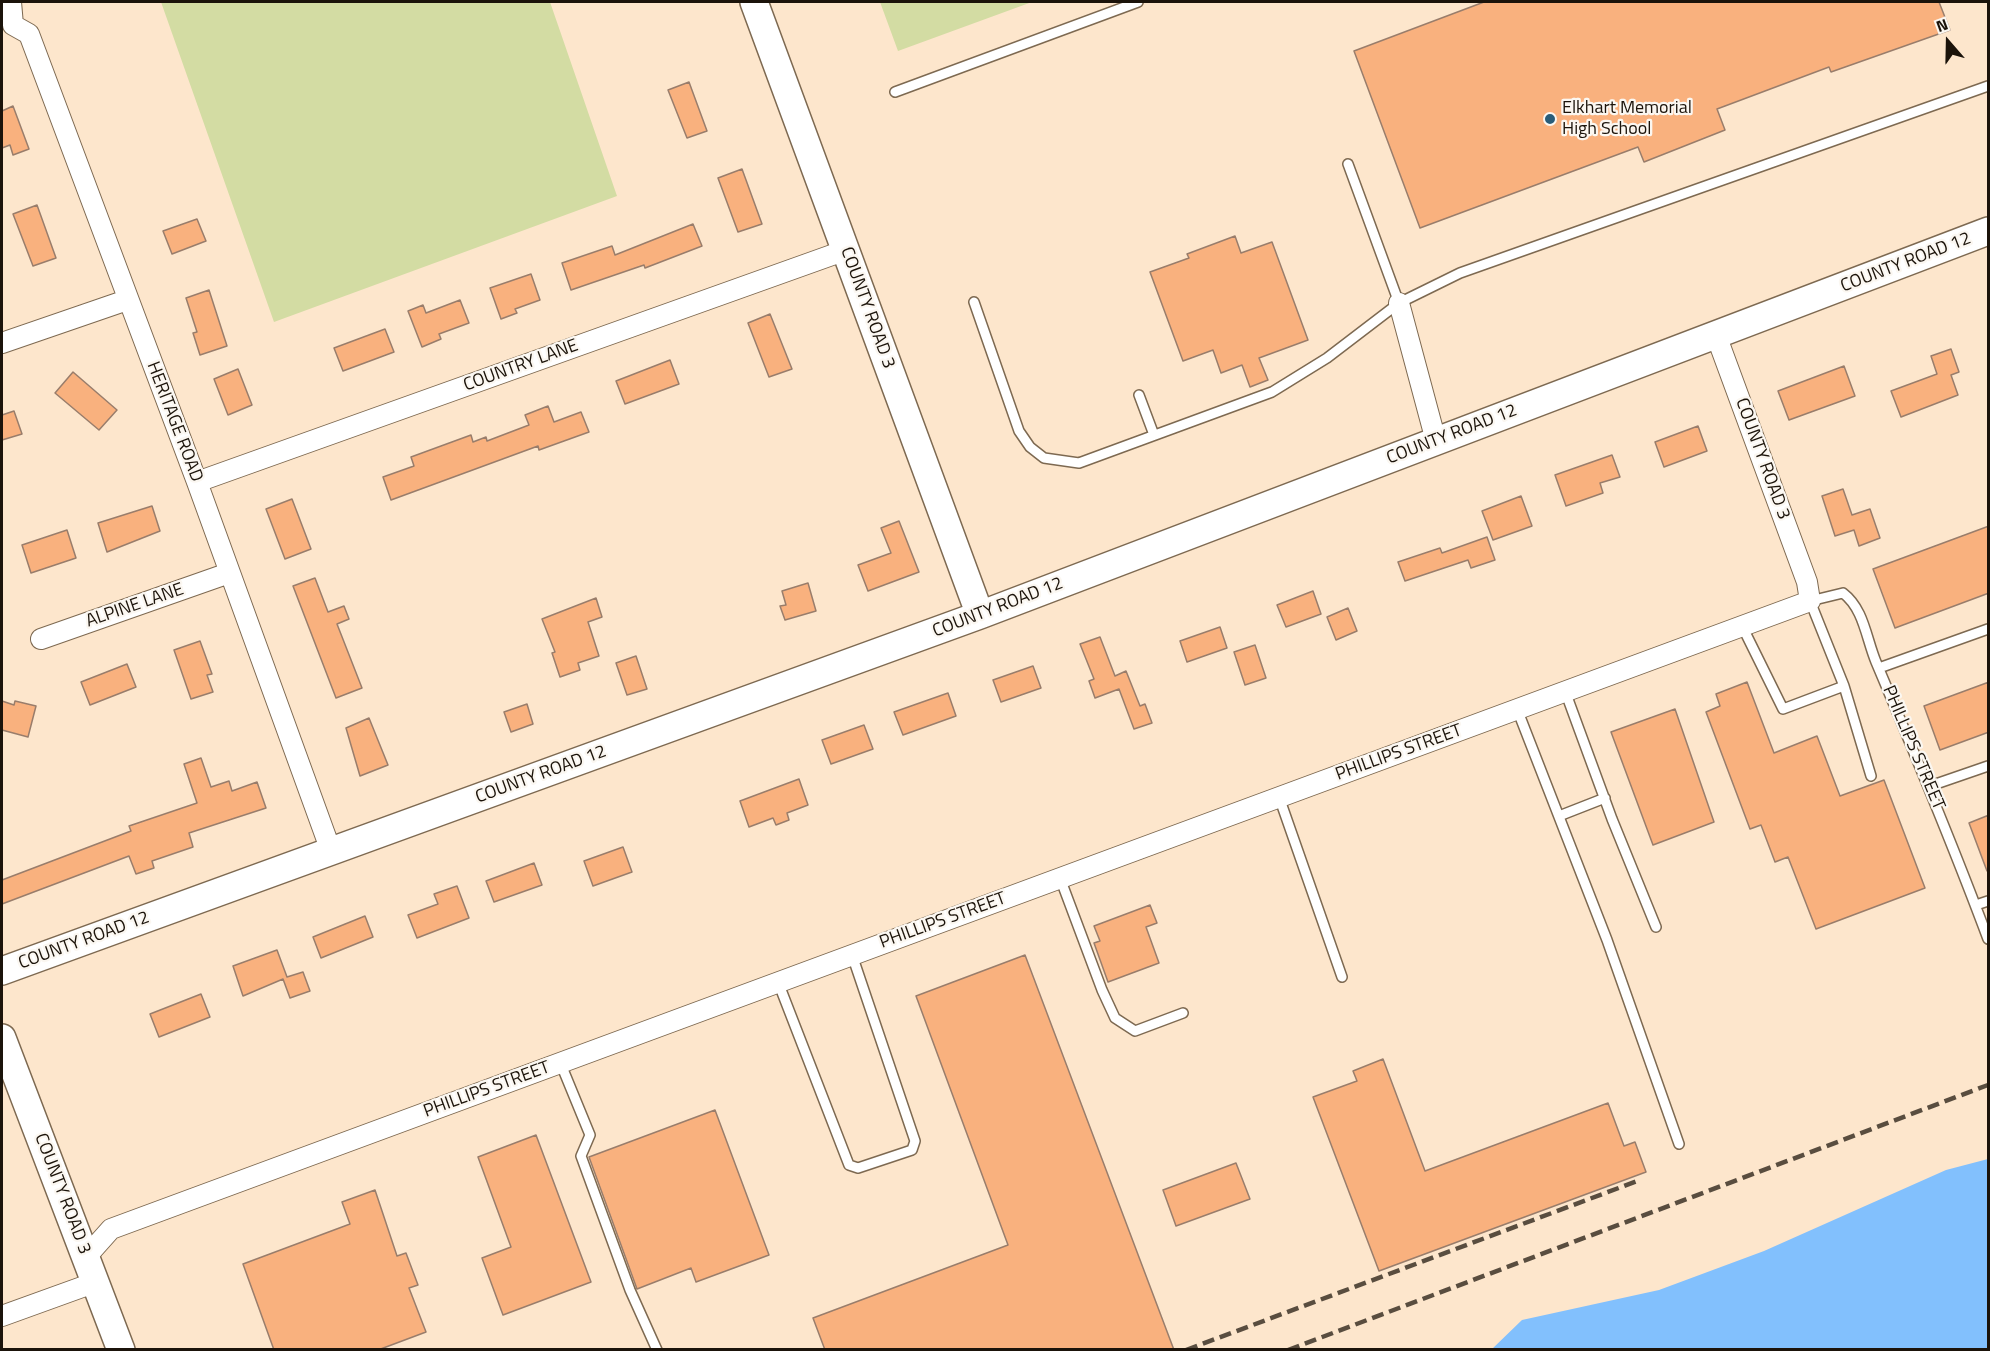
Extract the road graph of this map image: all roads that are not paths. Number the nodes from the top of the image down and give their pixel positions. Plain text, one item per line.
1 (11, 2) edge
2 (754, 2) edge
3 (1138, 2) edge
4 (7, 26) edge
5 (1989, 86) edge
6 (895, 92) dead end
7 (1348, 164) dead end
8 (1989, 231) edge
9 (846, 250) junction
10 (128, 300) junction
11 (974, 302) dead end
12 (1399, 303) junction
13 (1716, 335) junction
14 (2, 342) edge
15 (1139, 395) dead end
16 (1154, 435) junction
17 (1436, 441) junction
18 (197, 482) junction
19 (229, 573) junction
20 (1809, 591) junction
21 (980, 615) junction
22 (1742, 626) junction
23 (1989, 629) edge
24 (40, 639) dead end
25 (1879, 668) junction
26 (1844, 686) junction
27 (1565, 691) junction
28 (1517, 709) junction
29 (1989, 765) edge
30 (1871, 776) dead end
31 (1930, 786) junction
32 (1279, 797) junction
33 (1605, 798) junction
34 (1559, 816) junction
35 (331, 851) junction
36 (1060, 878) junction
37 (1989, 901) edge
38 (1976, 906) junction
39 (1656, 927) dead end
40 (1989, 939) edge
41 (852, 955) junction
42 (2, 971) edge
43 (1342, 977) dead end
44 (778, 982) junction
45 (1183, 1013) dead end
46 (2, 1038) edge
47 (560, 1062) junction
48 (1679, 1144) dead end
49 (91, 1270) junction
50 (2, 1316) edge
51 (121, 1350) edge
52 (657, 1350) edge

1 - 4 street, HERITAGE ROAD
2 - 9 main road, COUNTY ROAD 3
3 - 6 lane
4 - 10 street, HERITAGE ROAD
5 - 12 lane
7 - 12 lane
8 - 13 main road, COUNTY ROAD 12
9 - 18 street, COUNTRY LANE
9 - 21 main road, COUNTY ROAD 3
10 - 14 street
10 - 18 street, HERITAGE ROAD
11 - 16 lane
12 - 16 lane
12 - 17 street
13 - 17 main road, COUNTY ROAD 12
13 - 20 street, COUNTY ROAD 3
15 - 16 lane
17 - 21 main road, COUNTY ROAD 12
18 - 19 street, HERITAGE ROAD
19 - 24 street, ALPINE LANE
19 - 35 street, HERITAGE ROAD
20 - 22 street, PHILLIPS STREET
20 - 25 lane, PHILLIPS STREET
20 - 26 lane
21 - 35 main road, COUNTY ROAD 12
22 - 26 lane
22 - 27 street, PHILLIPS STREET
23 - 25 lane
25 - 31 lane, PHILLIPS STREET
26 - 30 lane
27 - 28 street, PHILLIPS STREET
27 - 33 lane
28 - 32 street, PHILLIPS STREET
28 - 34 lane
29 - 31 lane
31 - 38 lane, PHILLIPS STREET
32 - 36 street, PHILLIPS STREET
32 - 43 lane
33 - 34 lane
33 - 39 lane
34 - 48 lane
35 - 42 main road, COUNTY ROAD 12
36 - 41 street, PHILLIPS STREET
36 - 45 lane
37 - 38 lane
38 - 40 lane, PHILLIPS STREET
41 - 44 street, PHILLIPS STREET
41 - 44 lane
44 - 47 street, PHILLIPS STREET
46 - 49 main road, COUNTY ROAD 3
47 - 49 street, PHILLIPS STREET
47 - 52 lane
49 - 50 street, PHILLIPS STREET
49 - 51 main road, COUNTY ROAD 3

